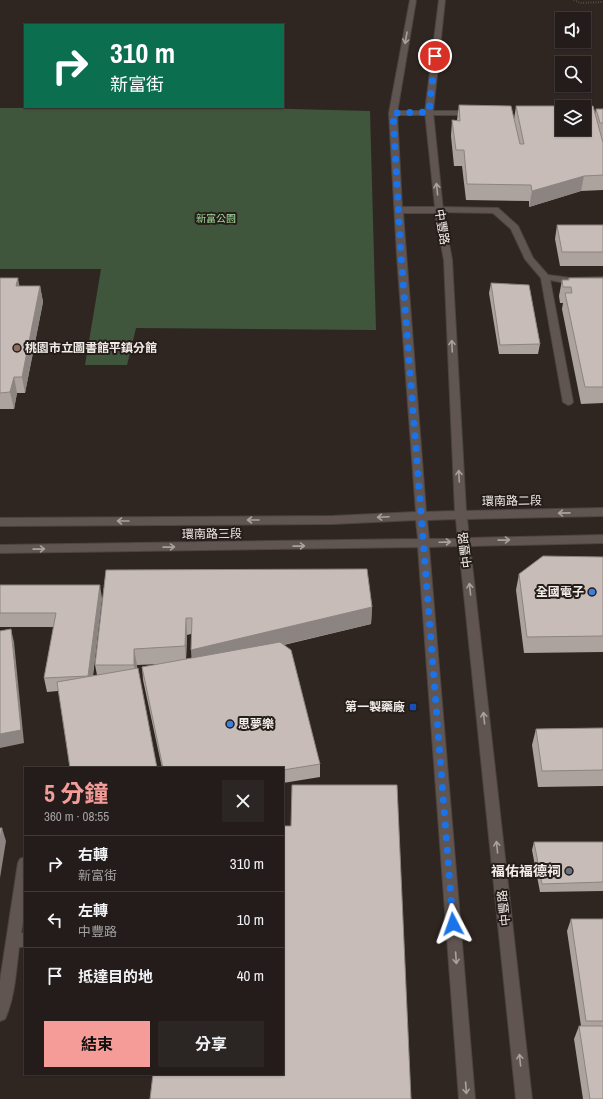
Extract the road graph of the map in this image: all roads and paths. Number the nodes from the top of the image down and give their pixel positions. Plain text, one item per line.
1 (413, 0) edge
2 (442, 0) edge
3 (574, 0) edge
4 (603, 2) edge
5 (429, 112) junction
6 (393, 113) junction
7 (476, 113) edge
8 (591, 113) edge
9 (603, 114) edge
10 (398, 210) junction
11 (439, 210) junction
12 (545, 277) junction
13 (603, 280) edge
14 (568, 402) dead end
15 (603, 512) edge
16 (461, 515) junction
17 (422, 516) junction
18 (0, 522) edge
19 (603, 539) edge
20 (465, 541) junction
21 (424, 543) junction
22 (0, 549) edge
23 (24, 876) edge
24 (19, 940) edge
25 (0, 1014) edge
26 (467, 1099) edge
27 (524, 1099) edge

1 -> 6 main road
2 - 5 main road, 中豐路
3 - 4 path
5 - 6 main road
5 - 7 main road
11 -> 5 main road, 中豐路
6 - 10 main road
8 - 9 main road
10 - 11 main road
10 - 17 main road
11 - 12 main road
16 -> 11 main road, 中豐路
12 - 13 main road
12 - 14 main road
15 -> 16 main road, 環南路二段
16 - 17 main road, 環南路二段
16 - 20 main road, 中豐路
17 -> 18 main road, 環南路三段
17 - 21 main road
20 -> 19 main road
21 -> 20 main road
27 -> 20 main road, 中豐路
22 -> 21 main road, 環南路三段
21 -> 26 main road
23 - 24 main road
24 - 25 main road

